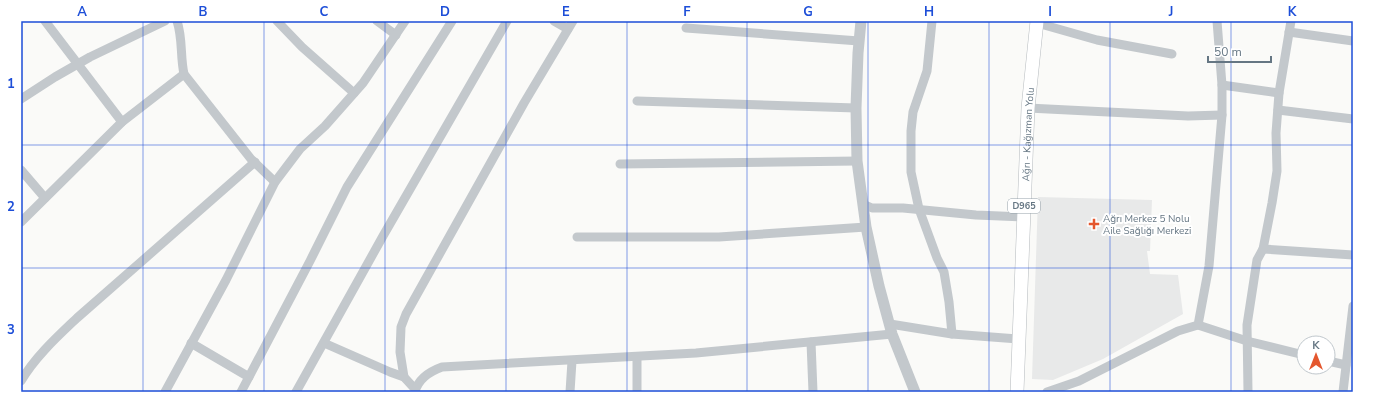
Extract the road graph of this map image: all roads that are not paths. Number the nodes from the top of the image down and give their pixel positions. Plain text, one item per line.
1 (45, 21) edge
2 (165, 21) edge
3 (177, 21) edge
4 (277, 21) edge
5 (377, 21) edge
6 (405, 21) edge
7 (452, 21) edge
8 (507, 21) edge
9 (554, 21) edge
10 (862, 21) edge
11 (932, 21) edge
12 (1217, 21) edge
13 (1291, 21) edge
14 (1037, 22) edge
15 (571, 25) edge
16 (686, 28) dead end
17 (1289, 32) junction
18 (396, 35) junction
19 (1353, 41) edge
20 (859, 42) junction
21 (1172, 54) dead end
22 (78, 64) junction
23 (184, 74) junction
24 (1222, 85) junction
25 (1279, 93) junction
26 (354, 94) junction
27 (21, 99) edge
28 (637, 101) dead end
29 (856, 108) junction
30 (1028, 108) junction
31 (1278, 110) junction
32 (1222, 115) junction
33 (1353, 119) edge
34 (122, 122) junction
35 (857, 161) junction
36 (255, 162) junction
37 (620, 164) dead end
38 (21, 170) edge
39 (275, 182) junction
40 (45, 198) junction
41 (863, 204) junction
42 (919, 210) junction
43 (1024, 217) junction
44 (21, 222) edge
45 (866, 227) junction
46 (577, 237) dead end
47 (1263, 249) junction
48 (1353, 255) edge
49 (1353, 306) edge
50 (1198, 325) junction
51 (891, 329) junction
52 (952, 334) junction
53 (1019, 339) junction
54 (1247, 341) junction
55 (811, 342) junction
56 (191, 343) junction
57 (324, 343) junction
58 (1296, 353) edge
59 (637, 357) junction
60 (572, 361) junction
61 (1336, 364) edge
62 (1348, 371) edge
63 (249, 377) junction
64 (404, 377) junction
65 (21, 381) edge
66 (415, 391) edge
67 (165, 392) edge
68 (242, 392) edge
69 (296, 392) edge
70 (570, 392) edge
71 (637, 392) edge
72 (813, 392) edge
73 (915, 392) edge
74 (1017, 392) edge
75 (1047, 392) edge
76 (1248, 392) edge
77 (1342, 392) edge

1 - 22 street
2 - 22 street
3 - 23 street
4 - 26 street
5 - 18 street
6 - 18 street
7 - 63 street
8 - 57 street
9 - 15 street
10 - 20 street
11 - 42 street
12 - 24 street
13 - 17 street
14 - 21 street
14 - 30 main road, Ağrı - Kağızman Yolu / D965
15 - 64 street
16 - 20 street
17 - 19 street
17 - 25 street
18 - 26 street
20 - 29 street
22 - 27 street
22 - 34 street
23 - 34 street
23 - 36 street
24 - 25 street
24 - 32 street
25 - 31 street
26 - 39 street
28 - 29 street
29 - 35 street
30 - 32 street
30 - 43 main road, Ağrı - Kağızman Yolu / D965
31 - 33 street
31 - 47 street
32 - 50 street
34 - 40 street
35 - 37 street
35 - 41 street
36 - 39 street
36 - 65 street
38 - 40 street
39 - 56 street
40 - 44 street
41 - 42 street
41 - 45 street
42 - 43 street
42 - 52 street
43 - 53 main road, Ağrı - Kağızman Yolu / D965
45 - 46 street
45 - 51 street
47 - 48 street
47 - 54 street
49 - 62 street
50 - 54 street
50 - 75 street
51 - 52 street
51 - 55 street
51 - 73 street
52 - 53 street
53 - 74 main road, Ağrı - Kağızman Yolu / D965
54 - 58 street
54 - 76 street
55 - 59 street
55 - 72 street
56 - 63 street
56 - 67 street
57 - 64 street
57 - 69 street
59 - 60 street
59 - 71 street
60 - 66 street
60 - 70 street
61 - 62 street
62 - 77 street
63 - 68 street
64 - 66 street

